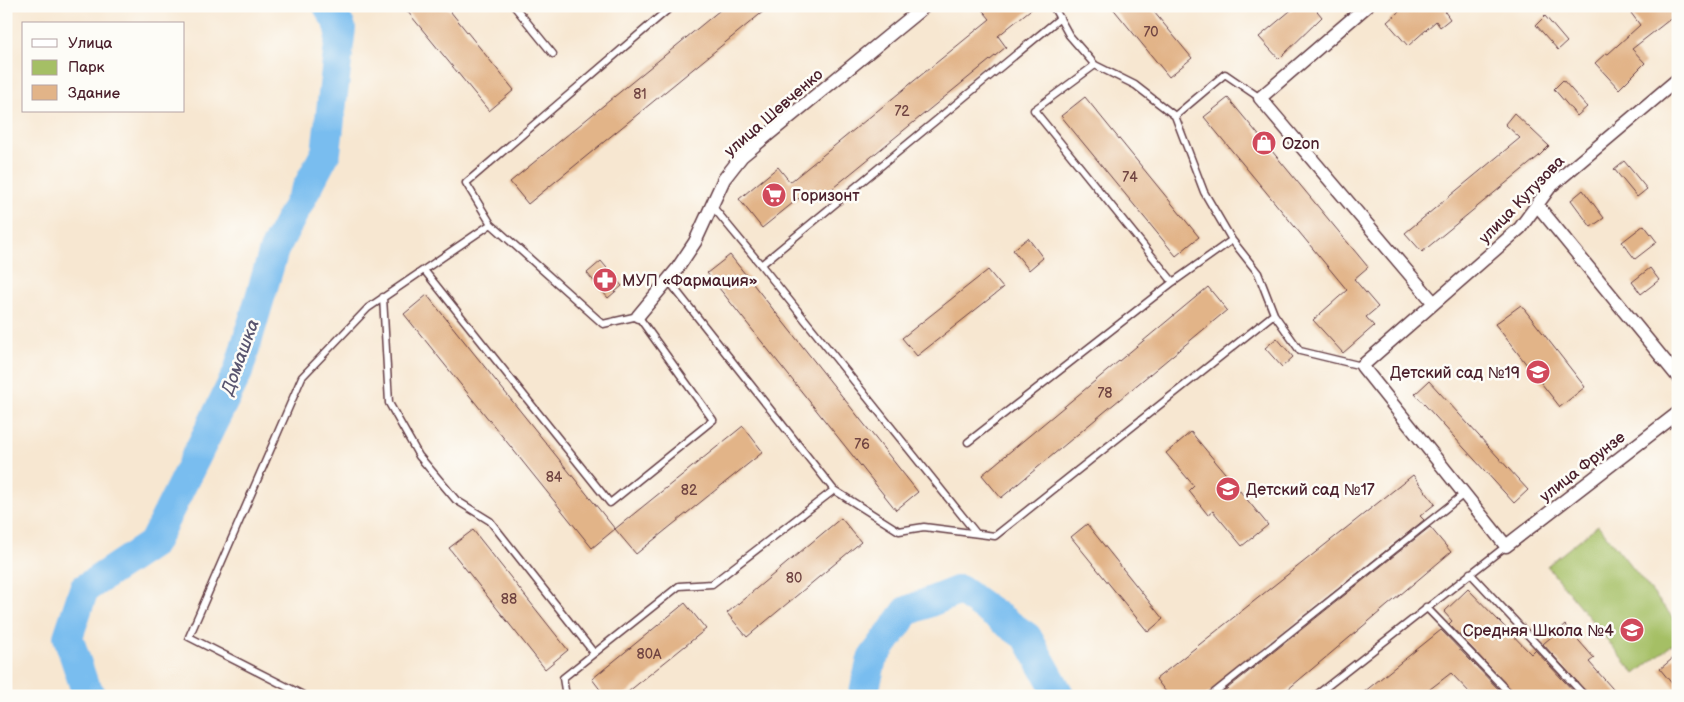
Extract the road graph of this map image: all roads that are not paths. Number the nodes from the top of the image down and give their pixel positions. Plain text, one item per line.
1 (514, 6) edge
2 (672, 6) edge
3 (925, 6) edge
4 (1053, 6) edge
5 (1367, 6) edge
6 (1060, 18) junction
7 (553, 54) dead end
8 (1095, 65) junction
9 (1678, 79) edge
10 (1260, 98) junction
11 (1175, 116) junction
12 (1538, 206) junction
13 (713, 207) junction
14 (491, 224) junction
15 (1232, 240) junction
16 (761, 265) junction
17 (424, 270) junction
18 (668, 280) junction
19 (1173, 282) junction
20 (383, 297) junction
21 (1434, 304) junction
22 (1274, 314) junction
23 (638, 316) junction
24 (1362, 366) junction
25 (1678, 377) edge
26 (1678, 413) edge
27 (968, 442) dead end
28 (834, 490) junction
29 (1464, 494) junction
30 (976, 533) junction
31 (1506, 546) junction
32 (1470, 573) junction
33 (1426, 608) junction
34 (594, 653) junction
35 (305, 696) edge
36 (566, 696) edge
37 (1210, 696) edge
38 (1316, 696) edge
39 (1512, 696) edge
40 (1584, 696) edge

1 - 7 lane
2 - 14 lane
3 - 13 street, улица Шевченко
4 - 6 lane
5 - 10 street
6 - 8 lane
6 - 16 lane
8 - 11 lane
8 - 19 lane
9 - 12 street, улица Кутузова
10 - 11 lane
10 - 21 street
11 - 15 lane
12 - 21 street, улица Кутузова
12 - 25 street
13 - 16 lane
13 - 18 street, улица Шевченко
14 - 17 lane
14 - 23 lane
15 - 19 lane
15 - 22 lane
16 - 30 lane
17 - 20 lane
17 - 23 lane
18 - 23 street, улица Шевченко
18 - 28 lane
19 - 27 lane
20 - 34 lane
20 - 35 lane
21 - 24 street, улица Кутузова
22 - 24 lane
22 - 30 lane
24 - 29 street
26 - 31 street, улица Фрунзе
28 - 30 lane
28 - 34 lane
29 - 31 street
29 - 37 lane
31 - 32 lane
32 - 33 lane
32 - 40 lane
33 - 38 lane
33 - 39 lane
34 - 36 lane

